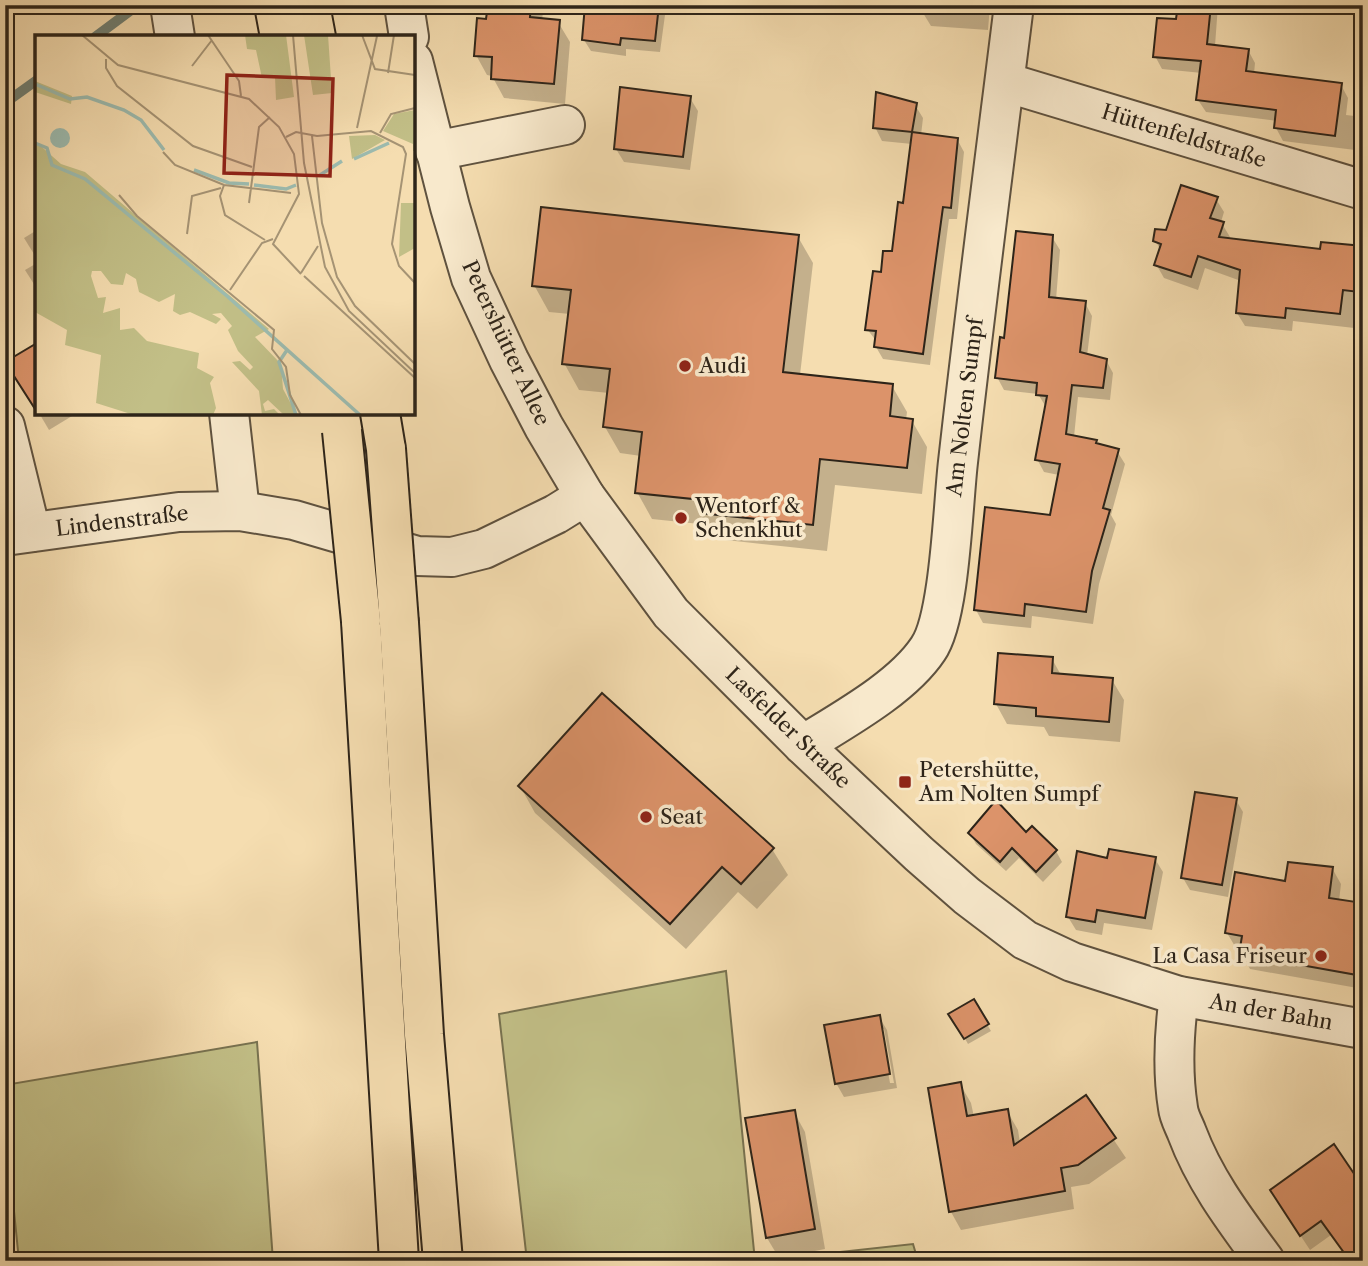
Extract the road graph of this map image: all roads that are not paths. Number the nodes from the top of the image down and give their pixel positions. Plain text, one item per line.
1 (170, 5) edge
2 (274, 5) edge
3 (310, 5) edge
4 (404, 5) edge
5 (1014, 5) edge
6 (175, 35) edge
7 (280, 35) edge
8 (316, 35) edge
9 (409, 35) edge
10 (415, 69) edge
11 (1005, 82) junction
12 (565, 125) dead end
13 (435, 151) junction
14 (1363, 190) edge
15 (229, 415) edge
16 (341, 422) edge
17 (5, 426) edge
18 (383, 431) edge
19 (585, 496) junction
20 (240, 511) junction
21 (18, 534) edge
22 (803, 746) junction
23 (1179, 996) junction
24 (1363, 1029) edge
25 (399, 1261) edge
26 (443, 1261) edge
27 (1265, 1261) edge

1 - 6 street
2 - 7 highway
3 - 8 highway
4 - 9 street
5 - 11 street, Am Nolten Sumpf
10 - 13 street, Petershütter Allee
11 - 14 street, Hüttenfeldstraße
11 - 22 street, Am Nolten Sumpf
12 - 13 street
13 - 19 street, Petershütter Allee
15 - 20 street
16 - 25 highway, bridge
17 - 21 street
18 - 26 highway, bridge
19 - 20 street
19 - 22 street, Lasfelder Straße
20 - 21 street, Lindenstraße
22 - 23 street, Lasfelder Straße
23 - 24 street, An der Bahn
23 - 27 street

